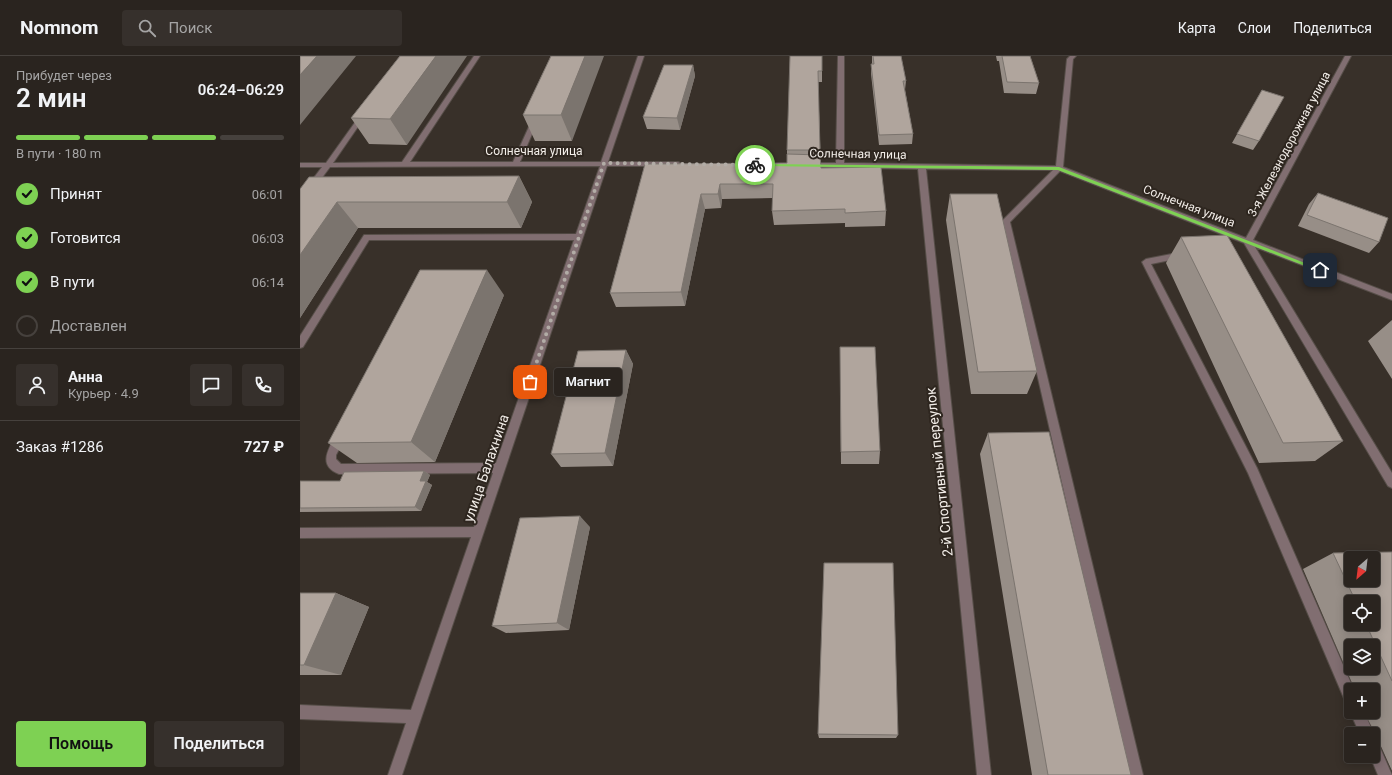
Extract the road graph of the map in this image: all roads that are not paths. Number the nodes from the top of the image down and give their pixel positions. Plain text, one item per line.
1 (477, 56) edge
2 (641, 56) edge
3 (841, 56) edge
4 (1348, 56) edge
5 (1070, 57) edge
6 (368, 107) edge
7 (538, 113) edge
8 (516, 163) junction
9 (604, 163) junction
10 (405, 164) junction
11 (683, 164) edge
12 (300, 165) edge
13 (328, 165) junction
14 (801, 165) edge
15 (840, 166) junction
16 (922, 166) junction
17 (1059, 168) junction
18 (300, 201) edge
19 (579, 236) junction
20 (1248, 242) junction
21 (1226, 246) edge
22 (1190, 253) edge
23 (1392, 297) edge
24 (300, 344) edge
25 (345, 427) edge
26 (500, 468) junction
27 (1392, 483) edge
28 (478, 532) junction
29 (300, 533) edge
30 (1345, 683) edge
31 (300, 712) edge
32 (416, 717) junction
33 (1380, 763) edge
34 (395, 775) edge
35 (984, 775) edge
36 (1136, 775) edge
37 (1385, 775) edge

1 - 10 street
2 - 9 street, улица Балахнина
3 - 15 street
4 - 20 street, 3-я Железнодорожная улица
5 - 17 street
6 - 13 street
7 - 8 street
8 - 9 street, Солнечная улица
8 - 10 street, Солнечная улица
9 - 11 street, Солнечная улица
9 - 19 street, улица Балахнина
10 - 13 street, Солнечная улица
12 - 13 street, Солнечная улица
13 - 18 street
14 - 15 street, Солнечная улица
15 - 16 street, Солнечная улица
16 - 17 street, Солнечная улица
16 - 35 street, 2-й Спортивный переулок
17 - 20 street, Солнечная улица
17 - 36 street
19 - 24 street
19 - 26 street, улица Балахнина
20 - 21 street
20 - 23 street, Солнечная улица
20 - 27 street
22 - 30 street
25 - 26 street
26 - 28 street, улица Балахнина
28 - 29 street
28 - 32 street, улица Балахнина
31 - 32 street
32 - 34 street, улица Балахнина
33 - 37 street

